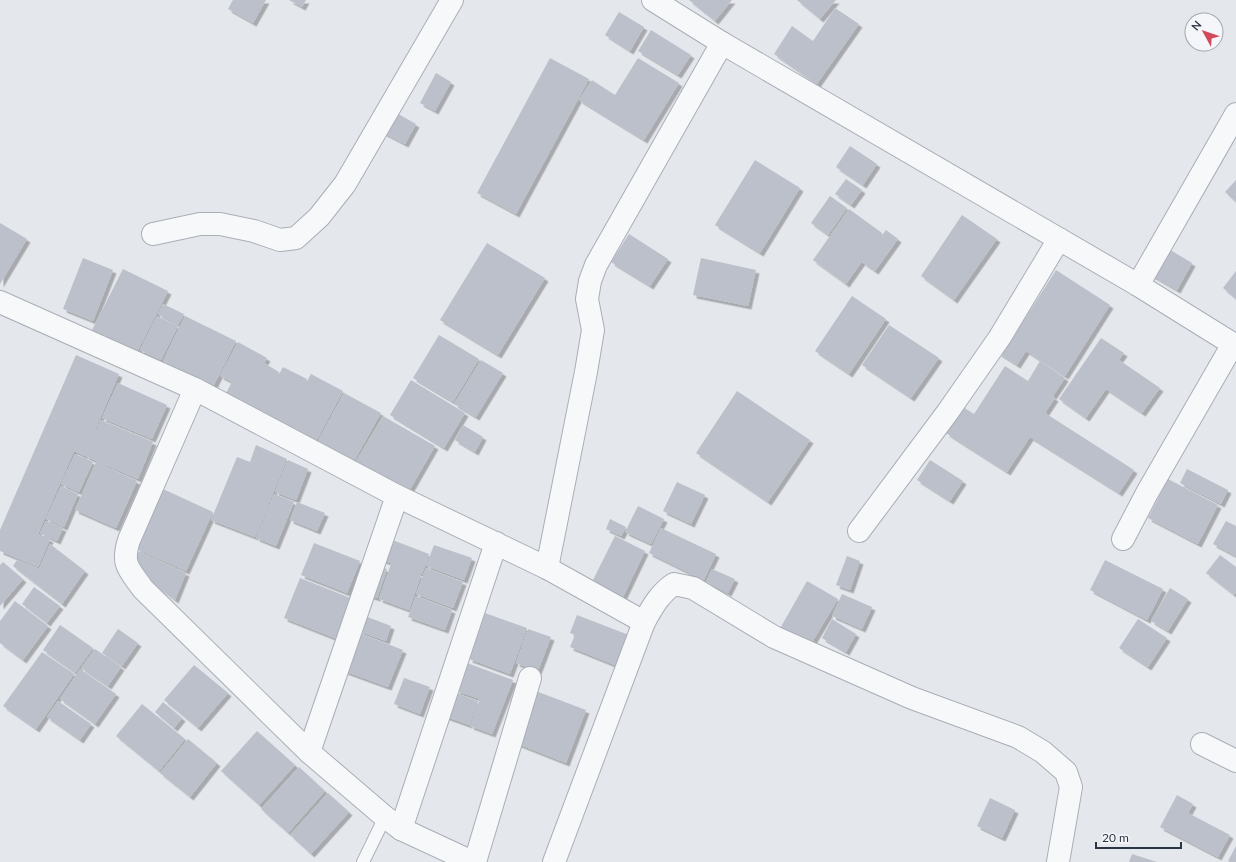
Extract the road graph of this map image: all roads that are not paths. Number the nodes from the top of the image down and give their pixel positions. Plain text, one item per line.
1 (452, 0) edge
2 (653, 0) edge
3 (722, 43) junction
4 (1236, 114) edge
5 (153, 234) dead end
6 (1059, 239) junction
7 (1138, 285) junction
8 (0, 302) edge
9 (1234, 345) edge
10 (195, 389) junction
11 (397, 496) junction
12 (859, 531) dead end
13 (1123, 539) dead end
14 (496, 543) junction
15 (548, 568) junction
16 (644, 622) junction
17 (530, 678) dead end
18 (1202, 744) dead end
19 (309, 752) junction
20 (1236, 761) edge
21 (394, 823) junction
22 (363, 862) edge
23 (474, 862) edge
24 (554, 862) edge
25 (1058, 862) edge

1 - 5 street
2 - 3 street
3 - 6 street
3 - 15 street
4 - 7 street
6 - 7 street
6 - 12 street
7 - 9 street
8 - 10 street
9 - 13 street
10 - 11 street
10 - 19 street
11 - 14 street
11 - 19 street
14 - 15 street
14 - 21 street
15 - 16 street
16 - 24 street
16 - 25 street
17 - 23 street
18 - 20 street
19 - 21 street
21 - 22 lane
21 - 23 street

